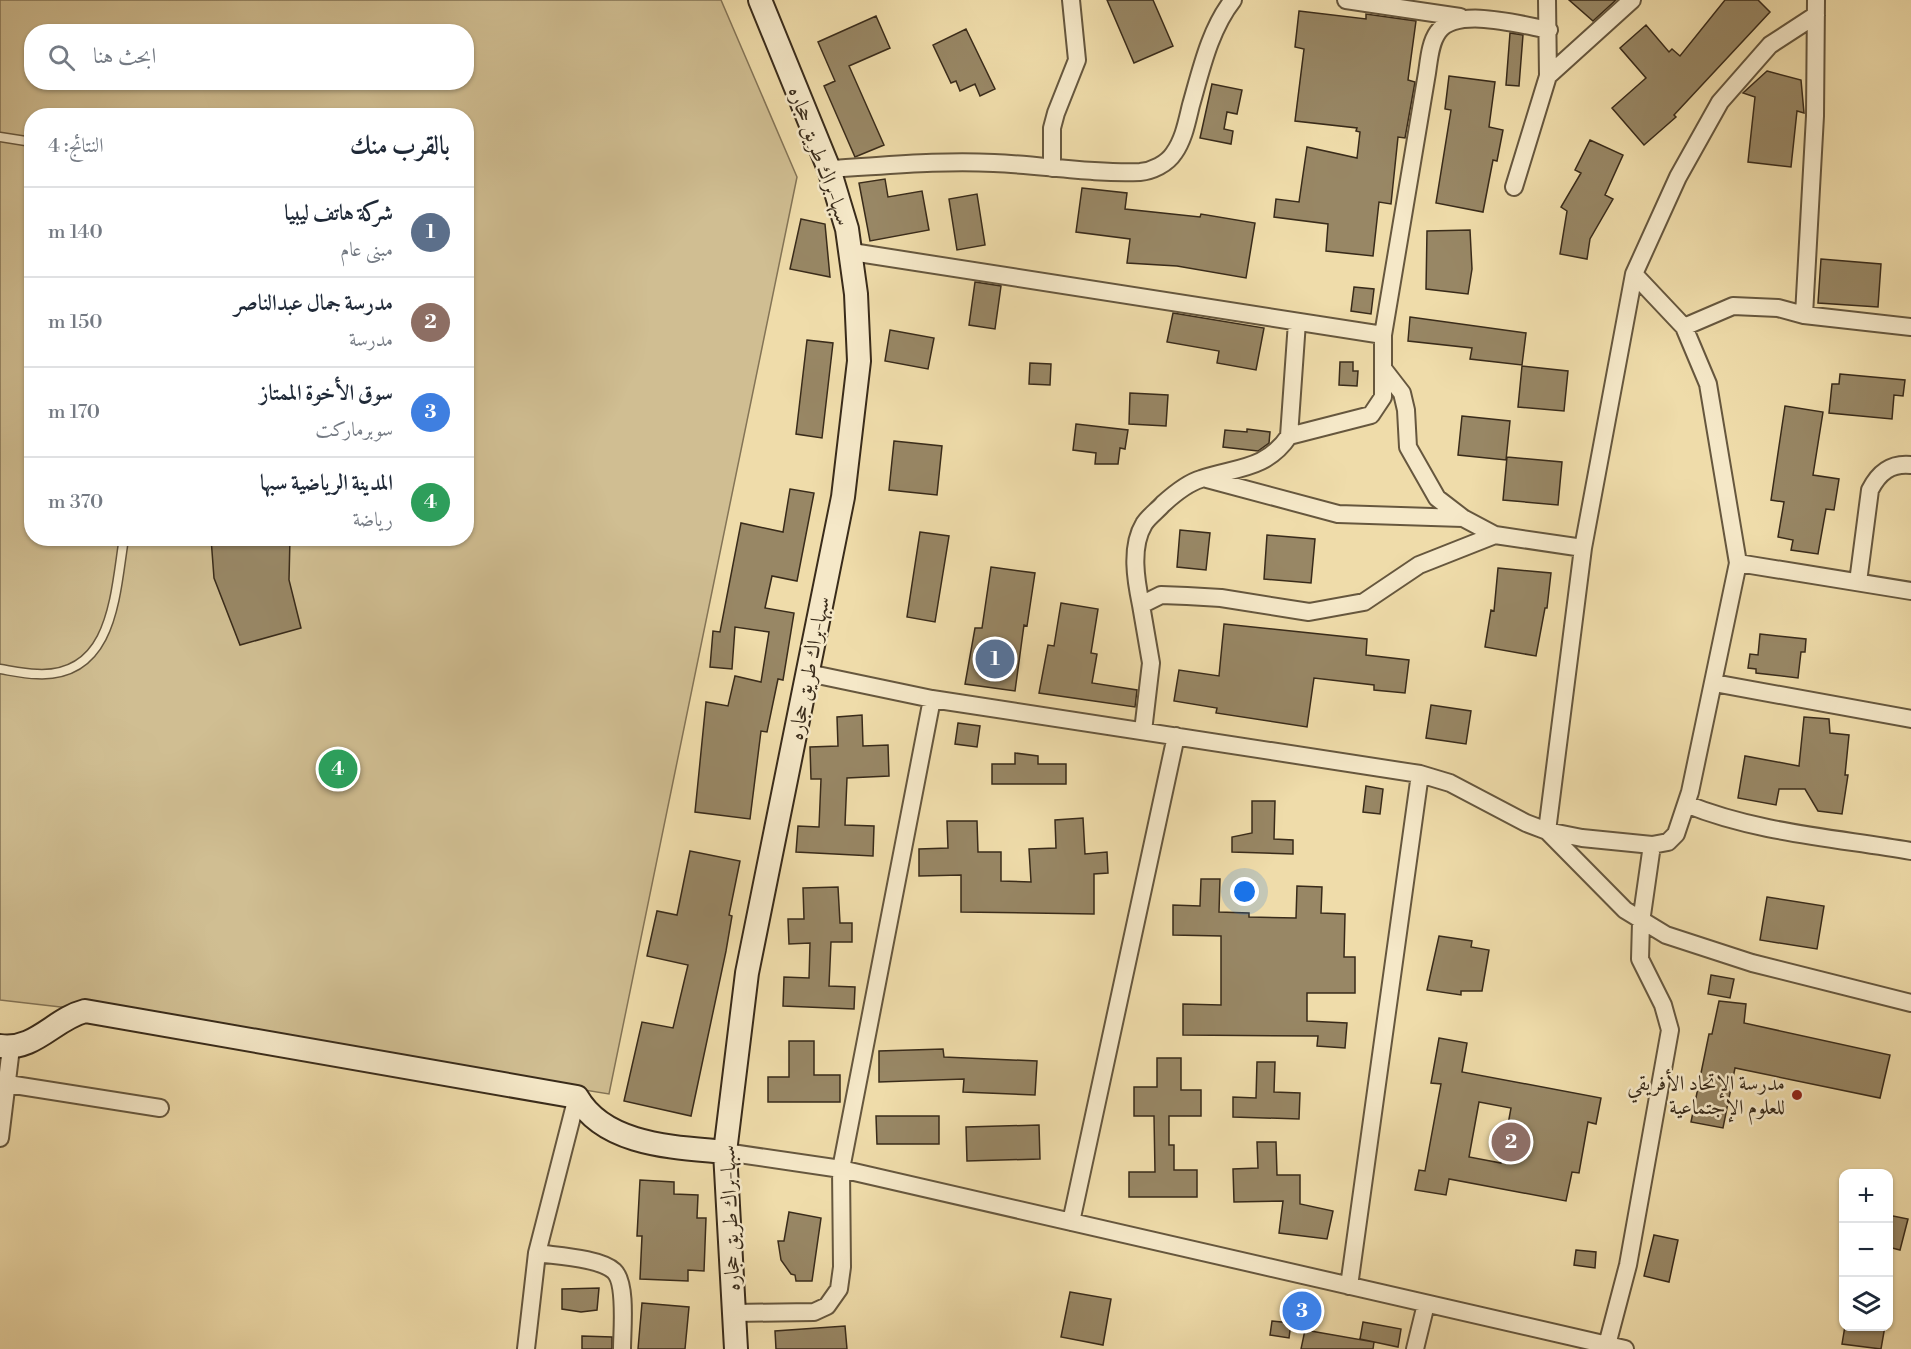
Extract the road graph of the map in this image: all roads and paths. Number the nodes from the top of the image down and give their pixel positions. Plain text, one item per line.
1 (760, 0) edge
2 (1071, 0) edge
3 (1233, 0) edge
4 (1346, 0) edge
5 (1546, 0) edge
6 (1632, 0) edge
7 (1816, 8) edge
8 (1463, 18) junction
9 (1549, 30) junction
10 (1548, 76) junction
11 (0, 136) edge
12 (24, 140) edge
13 (1052, 168) junction
14 (829, 169) junction
15 (1514, 187) dead end
16 (852, 252) junction
17 (1634, 274) junction
18 (1804, 315) junction
19 (1297, 322) junction
20 (1684, 327) junction
21 (1911, 327) edge
22 (1383, 336) junction
23 (1385, 371) junction
24 (1289, 436) junction
25 (1911, 465) edge
26 (1203, 478) junction
27 (1463, 518) junction
28 (1495, 535) junction
29 (123, 546) edge
30 (1583, 548) junction
31 (1738, 563) junction
32 (1858, 582) junction
33 (1911, 591) edge
34 (1141, 605) junction
35 (0, 669) edge
36 (808, 673) junction
37 (1714, 683) junction
38 (932, 699) junction
39 (1911, 719) edge
40 (1143, 731) junction
41 (1176, 736) junction
42 (1420, 774) junction
43 (1686, 804) junction
44 (1547, 831) junction
45 (1652, 845) junction
46 (1911, 851) edge
47 (1641, 922) junction
48 (1911, 1003) edge
49 (6, 1047) edge
50 (8, 1084) junction
51 (577, 1097) junction
52 (160, 1108) dead end
53 (0, 1138) edge
54 (724, 1152) junction
55 (842, 1169) junction
56 (1071, 1222) junction
57 (537, 1252) junction
58 (1349, 1286) junction
59 (1426, 1304) junction
60 (733, 1313) junction
61 (1596, 1345) edge
62 (526, 1349) edge
63 (622, 1349) edge
64 (736, 1349) edge
65 (1415, 1349) edge
66 (1625, 1349) edge

1 - 14 main road, سبها-براك طريق حجاره
2 - 13 street
3 - 13 street
4 - 8 street
5 - 9 street
6 - 10 street
7 - 17 street
7 - 18 street
8 - 9 street
8 - 22 street
9 - 10 street
10 - 15 street
11 - 12 lane
13 - 14 street
14 - 16 main road, سبها-براك طريق حجاره
16 - 19 street
16 - 36 main road, سبها-براك طريق حجاره
17 - 20 street
17 - 30 street
18 - 20 street
18 - 21 street
19 - 22 street
19 - 24 street
20 - 31 street
22 - 23 street
23 - 24 street
23 - 27 street
24 - 26 street
25 - 32 street
26 - 27 street
26 - 34 street
27 - 28 street
28 - 30 street
28 - 34 street
29 - 35 lane
30 - 44 street
31 - 32 street
31 - 37 street
32 - 33 street
34 - 40 street
36 - 38 street
36 - 54 main road, سبها-براك طريق حجاره
37 - 39 street
37 - 43 street
38 - 40 street
38 - 55 street
40 - 41 street
41 - 42 street
41 - 56 street
42 - 44 street
42 - 58 street
43 - 45 street
43 - 46 street
44 - 45 street
44 - 47 street
45 - 47 street
47 - 48 street
47 - 61 street
49 - 50 street
49 - 51 main road
50 - 52 street
50 - 53 street
51 - 54 main road
51 - 57 street
54 - 55 street
54 - 60 main road, سبها-براك طريق حجاره
55 - 56 street
55 - 60 street
56 - 58 street
57 - 62 street
57 - 63 street
58 - 59 street
59 - 61 street
59 - 65 street
60 - 64 main road, سبها-براك طريق حجاره
61 - 66 street

